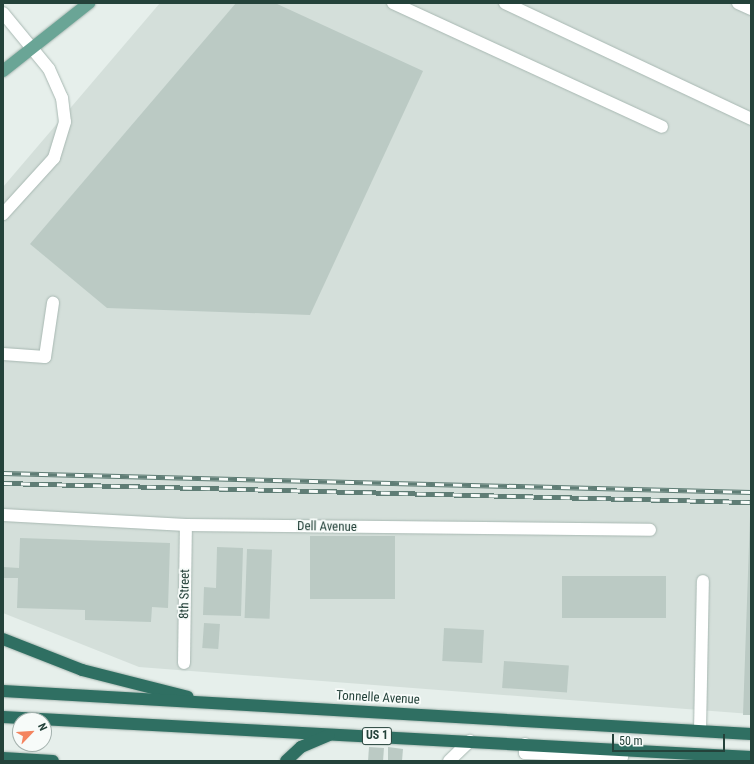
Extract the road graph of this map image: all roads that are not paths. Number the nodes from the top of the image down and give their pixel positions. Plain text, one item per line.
1 (89, 3) edge
2 (393, 3) edge
3 (504, 3) edge
4 (738, 3) edge
5 (751, 9) edge
6 (3, 13) edge
7 (32, 47) junction
8 (3, 71) edge
9 (751, 119) edge
10 (662, 127) dead end
11 (3, 214) edge
12 (53, 303) dead end
13 (3, 354) edge
14 (3, 515) edge
15 (186, 525) junction
16 (650, 530) dead end
17 (703, 581) dead end
18 (3, 639) edge
19 (184, 663) dead end
20 (3, 691) edge
21 (205, 703) junction
22 (3, 717) edge
23 (700, 731) junction
24 (332, 734) junction
25 (751, 734) edge
26 (470, 741) junction
27 (525, 744) junction
28 (623, 750) junction
29 (561, 757) edge
30 (683, 757) edge
31 (3, 758) edge
32 (601, 758) edge
33 (748, 758) edge
34 (53, 761) edge
35 (286, 761) edge
36 (449, 761) edge

1 - 7 main road
2 - 10 street
3 - 9 street
4 - 5 street
6 - 7 street
7 - 8 main road
7 - 11 street
12 - 13 street
14 - 15 street, Dell Avenue
15 - 16 street, Dell Avenue
15 - 19 street, 8th Street
17 - 23 street
18 - 21 highway
20 - 21 highway, Tonnelle Avenue / US 1
21 - 23 highway, Tonnelle Avenue / US 1
22 - 24 highway, US 1
23 - 25 highway, Tonnelle Avenue / US 1
24 - 26 highway, US 1
24 - 35 highway
26 - 27 highway, US 1
26 - 36 street
27 - 28 highway, US 1
27 - 29 street
28 - 30 highway, US 1
28 - 32 street
29 - 32 street
30 - 33 highway, US 1
31 - 34 highway

